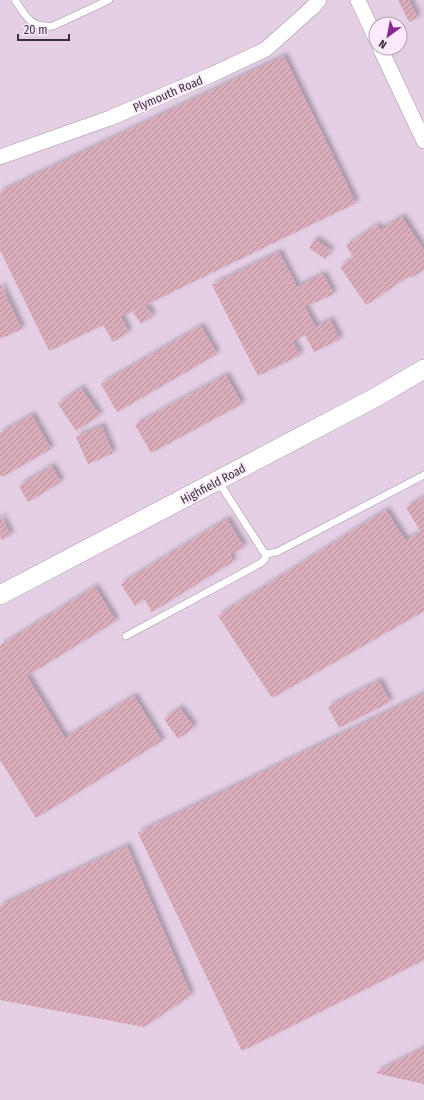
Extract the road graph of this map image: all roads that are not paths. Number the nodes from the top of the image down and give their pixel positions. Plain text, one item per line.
1 (15, 0) edge
2 (109, 0) edge
3 (319, 0) edge
4 (358, 0) edge
5 (368, 22) edge
6 (384, 56) edge
7 (424, 141) edge
8 (0, 157) edge
9 (424, 369) edge
10 (424, 475) edge
11 (218, 481) junction
12 (266, 554) junction
13 (0, 595) edge
14 (126, 636) dead end

1 - 2 lane
3 - 8 street, Plymouth Road
4 - 5 street
6 - 7 street
9 - 11 street, Highfield Road
10 - 12 lane
11 - 12 lane
11 - 13 street, Highfield Road
12 - 14 lane

